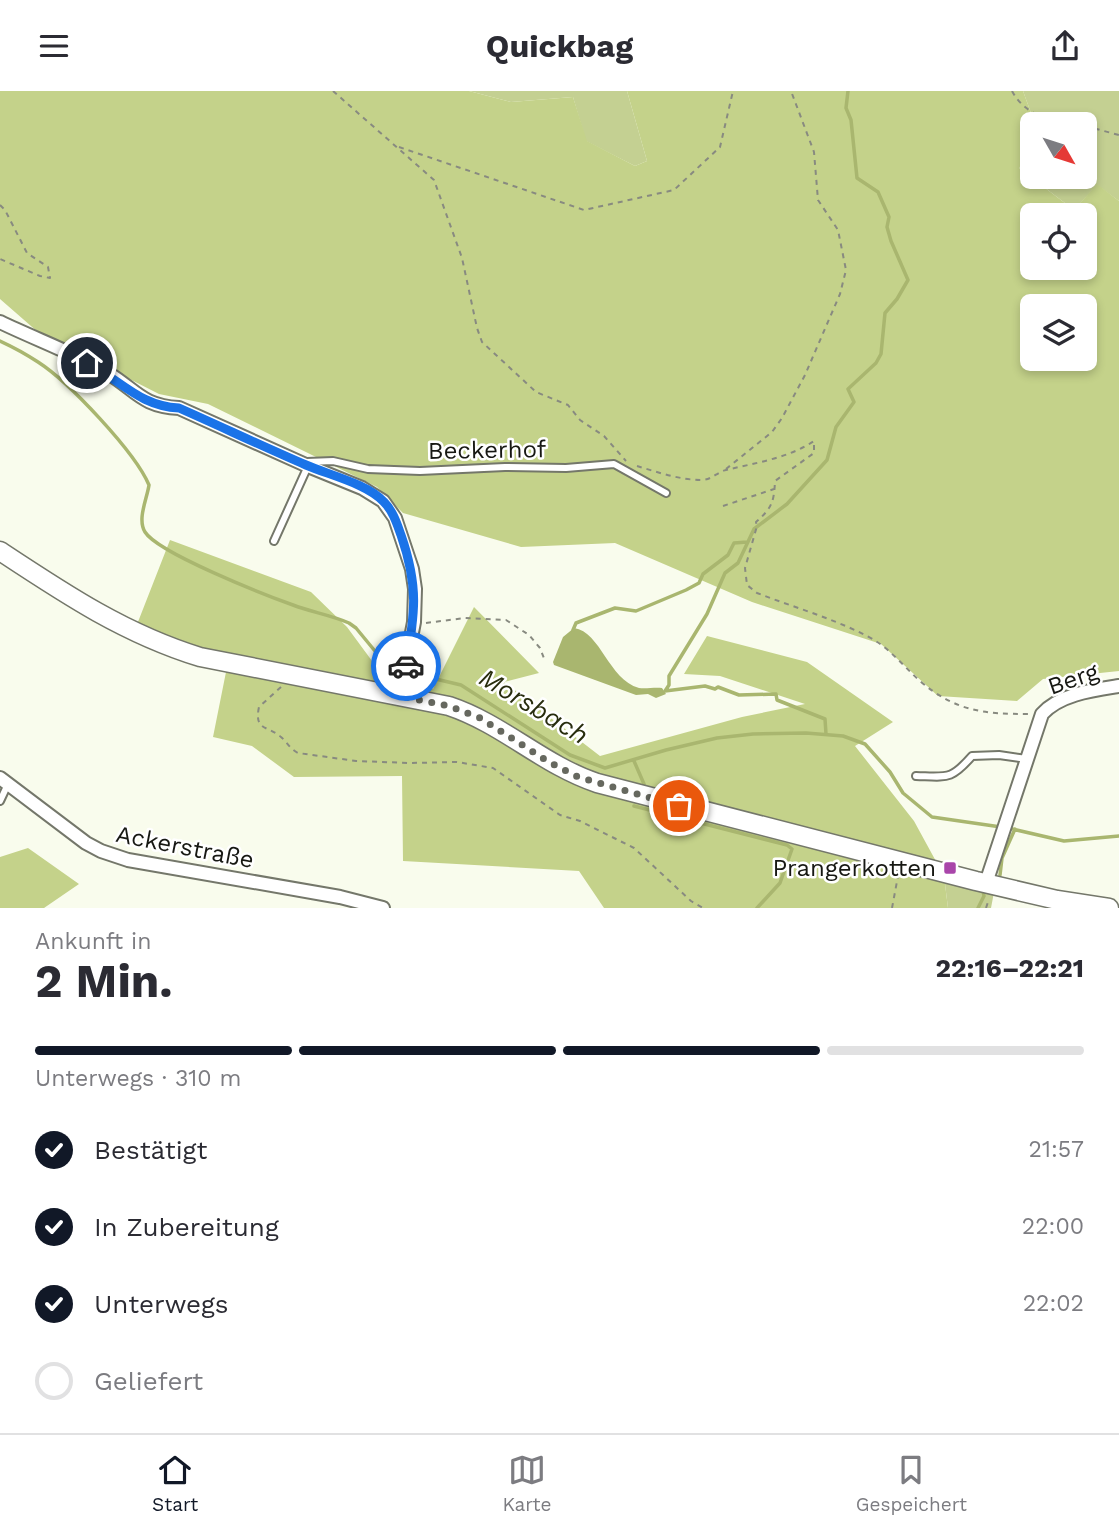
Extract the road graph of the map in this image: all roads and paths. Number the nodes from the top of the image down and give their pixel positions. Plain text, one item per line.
1 (333, 91) edge
2 (733, 91) edge
3 (791, 91) edge
4 (1012, 91) edge
5 (1034, 112) edge
6 (1097, 130) edge
7 (1119, 135) edge
8 (397, 146) junction
9 (0, 205) edge
10 (0, 259) edge
11 (0, 322) edge
12 (304, 465) junction
13 (725, 470) junction
14 (775, 488) junction
15 (666, 493) dead end
16 (723, 506) dead end
17 (274, 541) dead end
18 (0, 551) edge
19 (414, 622) junction
20 (545, 660) dead end
21 (286, 674) junction
22 (1119, 686) edge
23 (402, 689) junction
24 (1042, 714) junction
25 (1027, 759) junction
26 (916, 776) dead end
27 (4, 781) edge
28 (0, 801) edge
29 (898, 875) dead end
30 (986, 883) junction
31 (383, 908) edge
32 (703, 908) edge
33 (891, 908) edge
34 (1109, 908) edge

1 - 8 path
2 - 8 path
3 - 13 path
4 - 5 path
6 - 7 path
8 - 13 path
9 - 10 path
11 - 12 street
12 - 15 lane, Beckerhof
12 - 17 lane
12 - 19 street
13 - 14 path
14 - 16 path
14 - 24 path
18 - 21 main road
19 - 20 path
19 - 23 street
21 - 23 main road
21 - 32 path
22 - 24 street, Berg
23 - 30 main road
24 - 25 street
25 - 26 lane
25 - 30 street
27 - 28 lane
27 - 31 street, Ackerstraße
29 - 33 path
30 - 34 main road

